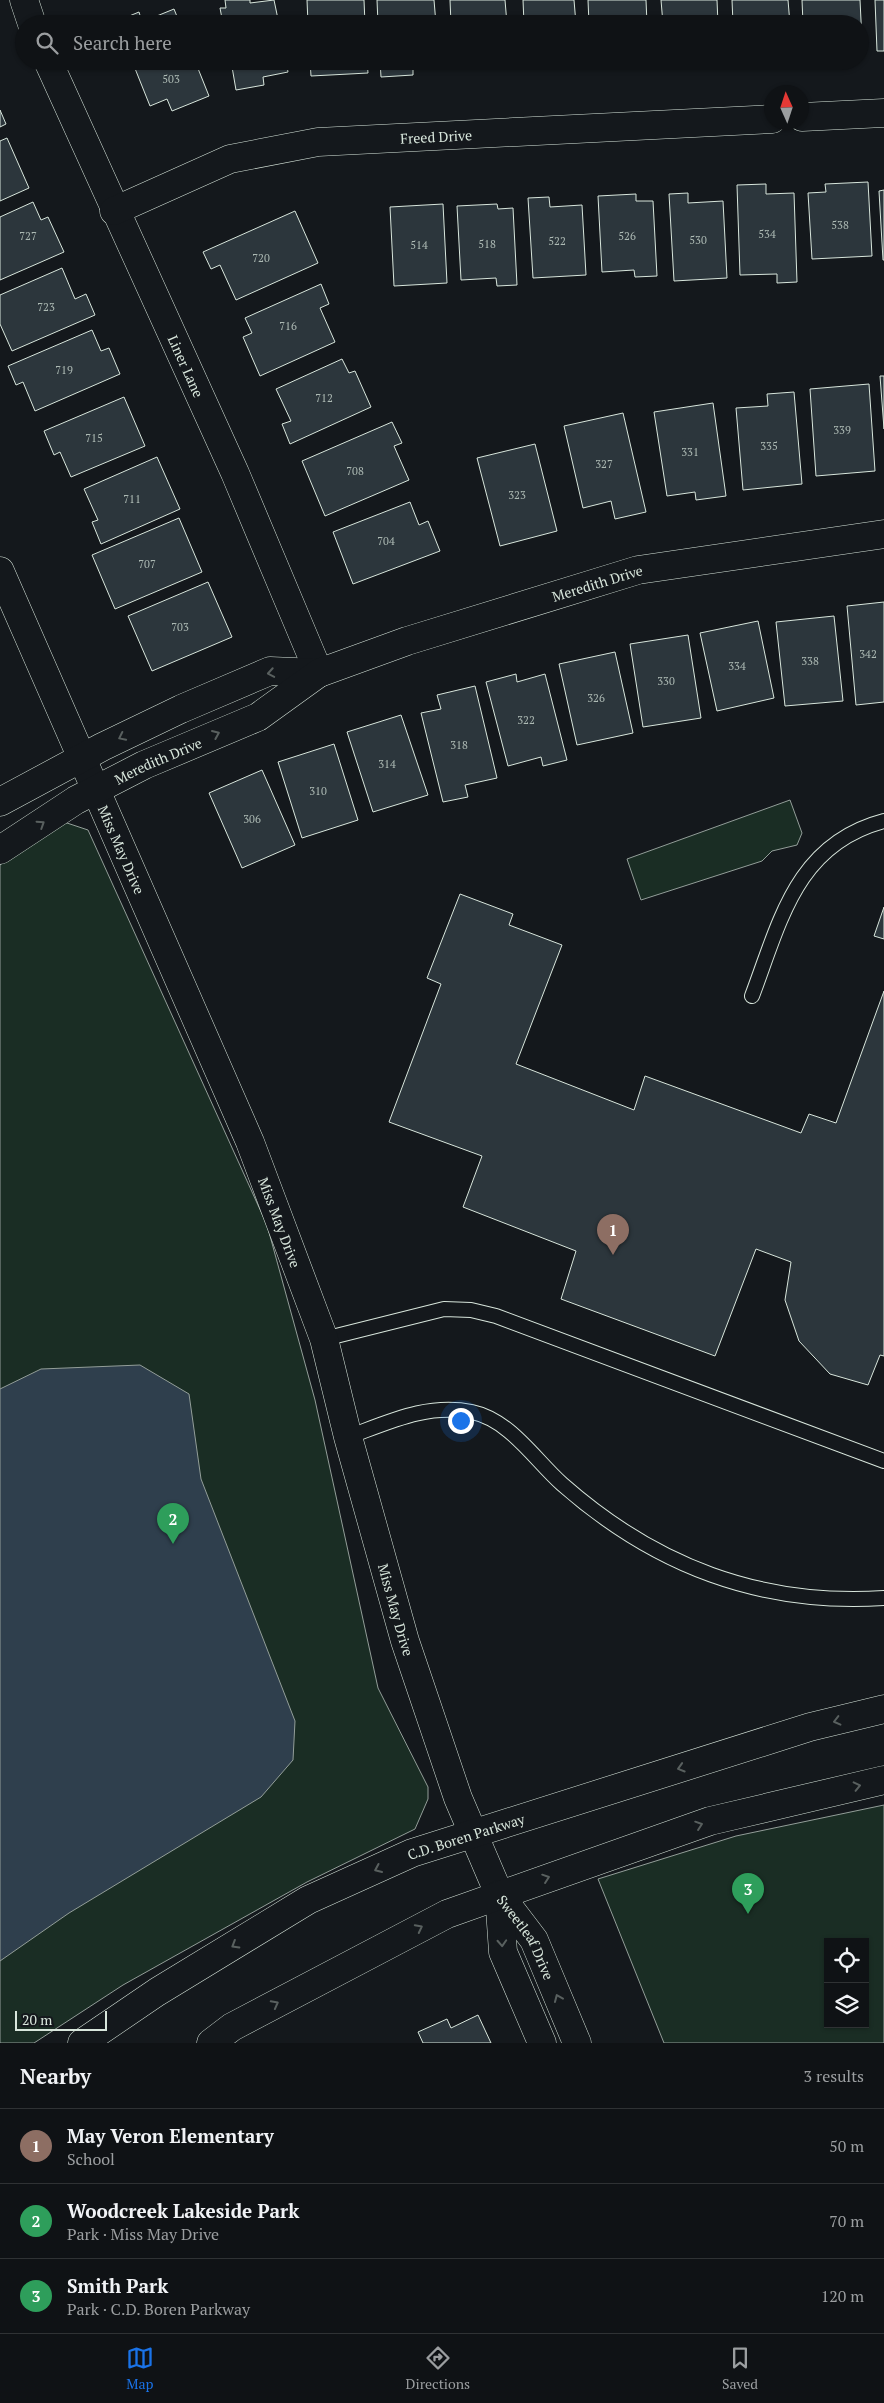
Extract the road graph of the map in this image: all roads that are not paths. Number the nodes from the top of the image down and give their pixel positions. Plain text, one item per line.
1 (24, 0) edge
2 (29, 15) edge
3 (52, 70) edge
4 (884, 113) edge
5 (809, 117) edge
6 (764, 119) edge
7 (114, 211) junction
8 (884, 534) edge
9 (0, 571) edge
10 (319, 673) junction
11 (82, 758) junction
12 (96, 790) junction
13 (0, 802) edge
14 (884, 821) edge
15 (0, 850) edge
16 (752, 996) dead end
17 (324, 1339) junction
18 (348, 1437) junction
19 (884, 1461) edge
20 (884, 1598) edge
21 (884, 1709) edge
22 (884, 1780) edge
23 (472, 1834) junction
24 (499, 1894) junction
25 (82, 2043) edge
26 (211, 2043) edge
27 (542, 2043) edge
28 (577, 2043) edge

1 - 2 street
3 - 7 street, Liner Lane
4 - 5 street
6 - 7 street, Freed Drive
7 - 10 street, Liner Lane
8 - 10 street, Meredith Drive
9 - 11 street, Miss May Drive
10 -> 11 street, Meredith Drive
12 -> 10 street, Meredith Drive
11 - 12 street, Miss May Drive
11 - 13 street, Meredith Drive
15 -> 12 street, Meredith Drive
12 - 17 street, Miss May Drive
14 - 16 lane
17 - 18 street, Miss May Drive
17 - 19 lane
18 - 20 lane
18 - 23 street, Miss May Drive
21 -> 23 street, C.D. Boren Parkway
24 -> 22 street
23 - 24 street, Miss May Drive
23 -> 25 street, C.D. Boren Parkway
26 -> 24 street
24 -> 27 street, Sweetleaf Drive
28 -> 24 street, Sweetleaf Drive

